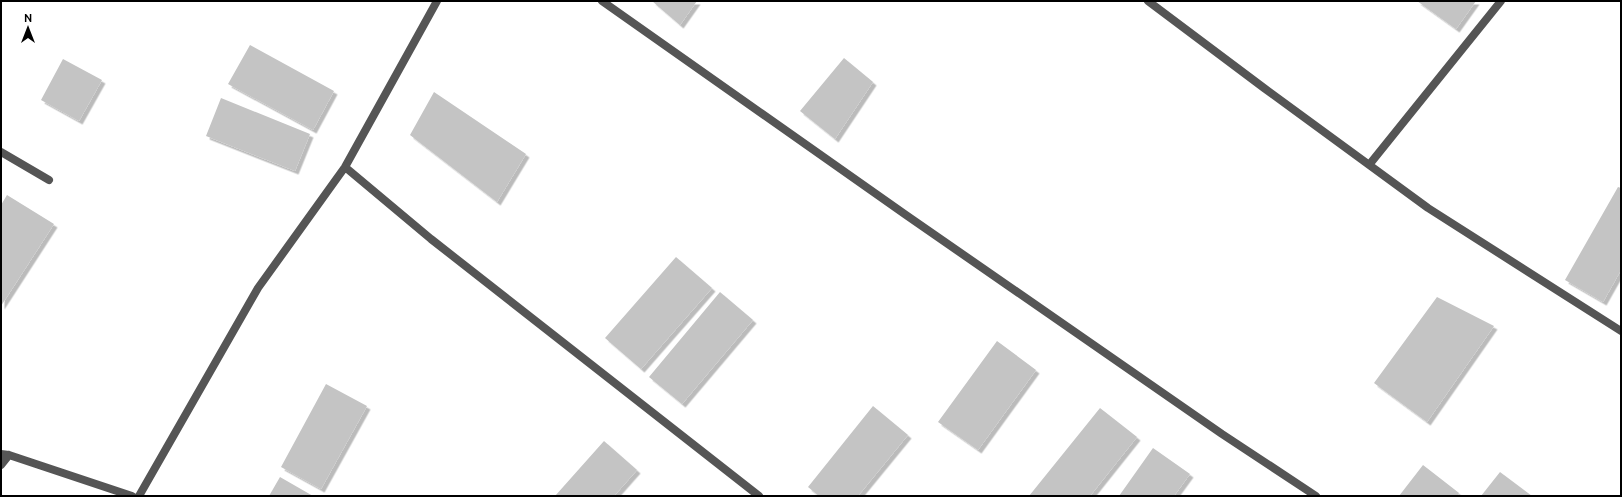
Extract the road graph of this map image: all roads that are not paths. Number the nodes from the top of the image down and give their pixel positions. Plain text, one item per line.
1 (437, 1) edge
2 (602, 1) edge
3 (1148, 1) edge
4 (1501, 1) edge
5 (1, 152) edge
6 (1369, 165) junction
7 (345, 167) junction
8 (49, 180) dead end
9 (1621, 330) edge
10 (5, 455) edge
11 (1, 465) edge
12 (132, 496) edge
13 (139, 496) edge
14 (759, 496) edge
15 (1316, 496) edge

1 - 7 street
2 - 15 street
3 - 6 street
4 - 6 street
5 - 8 street
6 - 9 street
7 - 13 street
7 - 14 street
10 - 11 street
10 - 12 street

